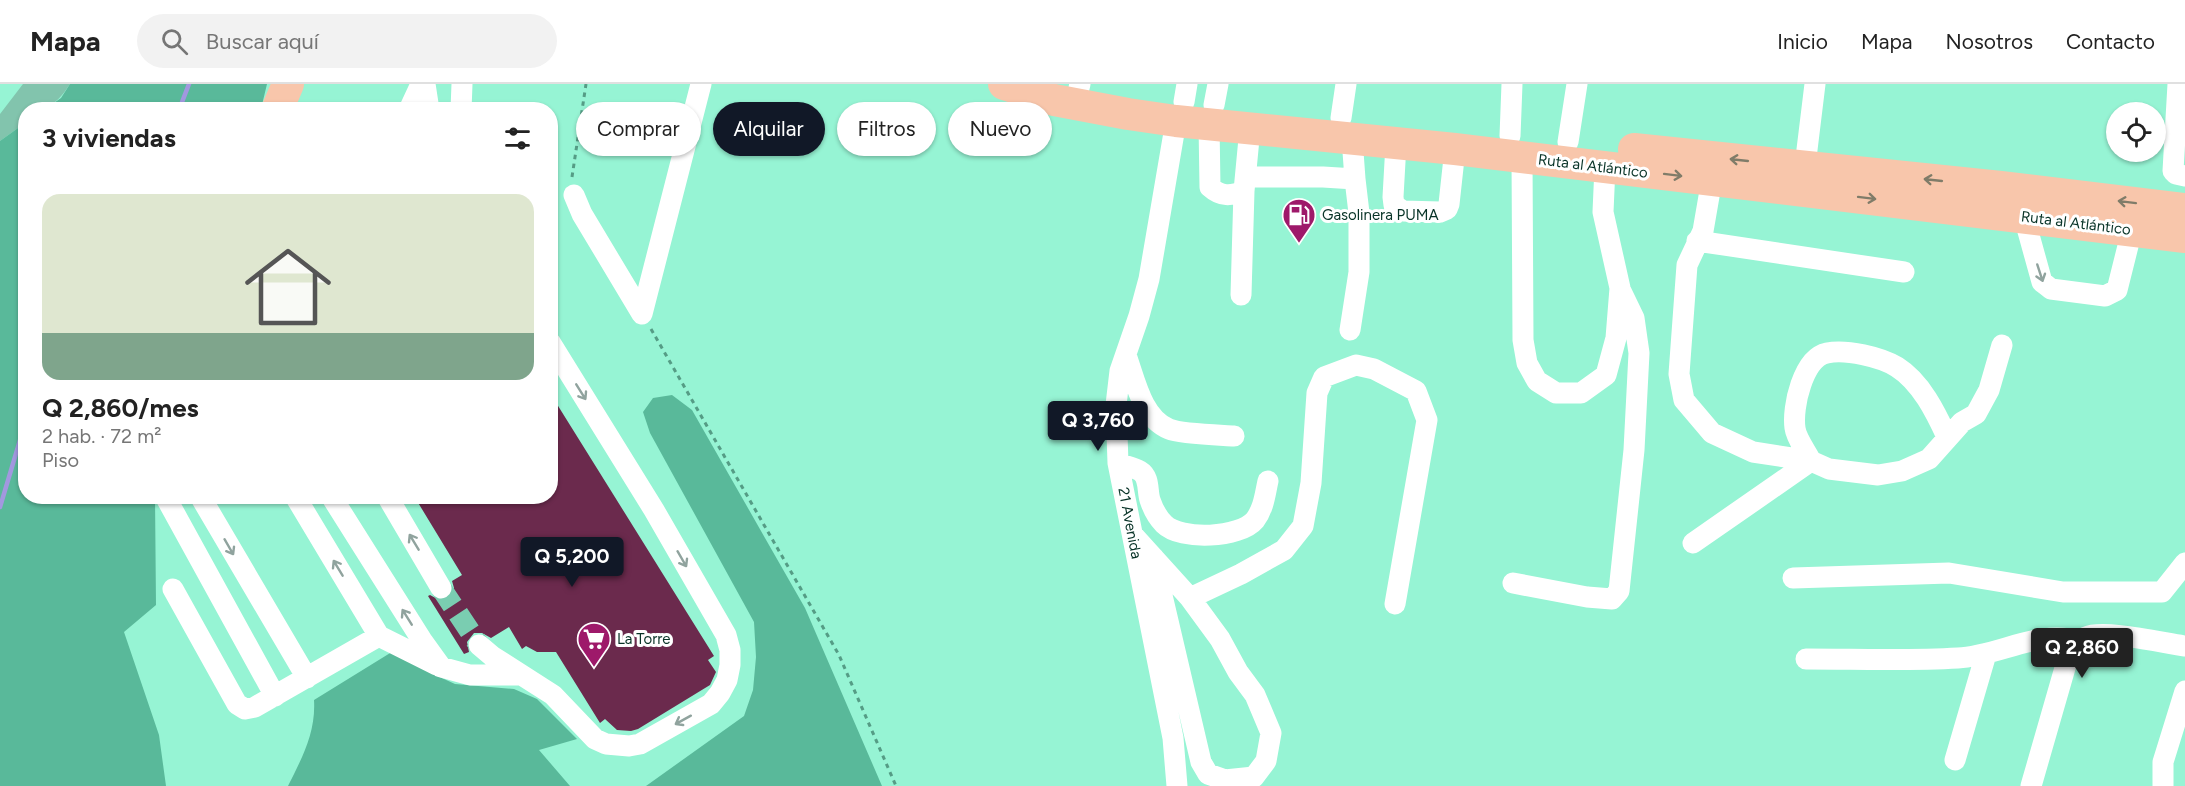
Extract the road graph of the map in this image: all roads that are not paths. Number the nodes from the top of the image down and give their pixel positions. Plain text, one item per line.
1 (279, 84) edge
2 (288, 84) edge
3 (423, 84) edge
4 (448, 84) edge
5 (462, 84) edge
6 (701, 84) edge
7 (1004, 84) edge
8 (1346, 84) edge
9 (1512, 84) edge
10 (1577, 84) edge
11 (1815, 84) edge
12 (2178, 84) edge
13 (1067, 85) edge
14 (1191, 100) edge
15 (278, 102) edge
16 (280, 102) edge
17 (413, 102) edge
18 (427, 102) edge
19 (448, 102) edge
20 (461, 102) edge
21 (1250, 128) junction
22 (1347, 128) junction
23 (1568, 142) junction
24 (1396, 144) junction
25 (1516, 147) junction
26 (1455, 149) junction
27 (1805, 166) junction
28 (1605, 167) junction
29 (2185, 176) edge
30 (1355, 179) junction
31 (1712, 179) junction
32 (1245, 184) junction
33 (574, 195) road end
34 (2012, 202) junction
35 (2185, 209) edge
36 (2132, 230) junction
37 (2185, 237) edge
38 (1697, 241) junction
39 (1904, 272) dead end
40 (1620, 288) junction
41 (1241, 295) dead end
42 (1350, 330) dead end
43 (2002, 345) dead end
44 (558, 355) edge
45 (1125, 355) junction
46 (1234, 436) dead end
47 (1947, 437) junction
48 (1811, 461) junction
49 (1118, 463) junction
50 (1268, 481) dead end
51 (169, 504) edge
52 (205, 504) edge
53 (300, 504) edge
54 (336, 504) edge
55 (392, 504) edge
56 (1131, 532) junction
57 (1693, 543) dead end
58 (1153, 558) junction
59 (2185, 563) edge
60 (1793, 578) dead end
61 (1513, 583) dead end
62 (441, 588) tunnel mouth
63 (173, 589) dead end
64 (1190, 598) junction
65 (1395, 604) dead end
66 (379, 636) junction
67 (2079, 641) junction
68 (479, 645) tunnel mouth
69 (2185, 646) edge
70 (1986, 654) junction
71 (1806, 659) dead end
72 (441, 667) junction
73 (521, 675) junction
74 (307, 678) junction
75 (2185, 691) edge
76 (275, 696) junction
77 (1956, 760) dead end
78 (1177, 786) edge
79 (2031, 786) edge
80 (2163, 786) edge

1 - 15 street
2 - 16 highway
3 - 17 street
3 - 18 street
4 - 19 street
5 - 20 street
6 - 33 street
7 - 14 highway, Ruta al Atlántico
8 - 22 street
9 - 25 street
10 - 23 street
11 - 27 street
12 - 29 street
13 - 14 highway, Ruta al Atlántico
14 - 21 highway, Ruta al Atlántico
14 - 22 highway, Ruta al Atlántico
14 - 32 street
14 - 45 street, 21 Avenida
21 - 22 highway, Ruta al Atlántico
21 - 32 street
22 - 24 highway, Ruta al Atlántico
22 - 25 highway, Ruta al Atlántico
22 - 30 street
23 - 25 highway, Ruta al Atlántico
27 -> 23 highway, Ruta al Atlántico
24 - 26 highway, Ruta al Atlántico
24 - 26 street
25 - 26 highway, Ruta al Atlántico
25 - 28 highway, Ruta al Atlántico
25 - 40 street
34 -> 27 highway, Ruta al Atlántico
28 -> 31 highway, Ruta al Atlántico
28 - 40 street
30 - 32 street
30 - 42 street
31 -> 34 highway, Ruta al Atlántico
31 - 38 street
32 - 41 street
35 -> 34 highway, Ruta al Atlántico
34 - 36 highway, Ruta al Atlántico
34 -> 36 street
36 - 37 highway, Ruta al Atlántico
38 - 39 street
38 - 48 street
40 - 61 street
43 - 47 street
44 -> 73 street
45 - 46 street
45 - 49 street, 21 Avenida
47 - 48 street
47 - 48 street
48 - 57 street
49 - 50 street
49 - 56 street, 21 Avenida
51 - 76 street
52 -> 74 street
66 -> 53 street
72 -> 54 street
62 -> 55 street
56 - 58 street
56 - 78 street, 21 Avenida
58 - 64 street
58 - 64 street
59 - 60 street
63 - 76 street
64 - 65 street
66 - 72 street
66 - 74 street
67 - 69 street
67 - 70 street
67 - 79 street
68 - 73 street
70 - 71 street
70 - 77 street
72 - 73 street
74 - 76 street
75 - 80 street

